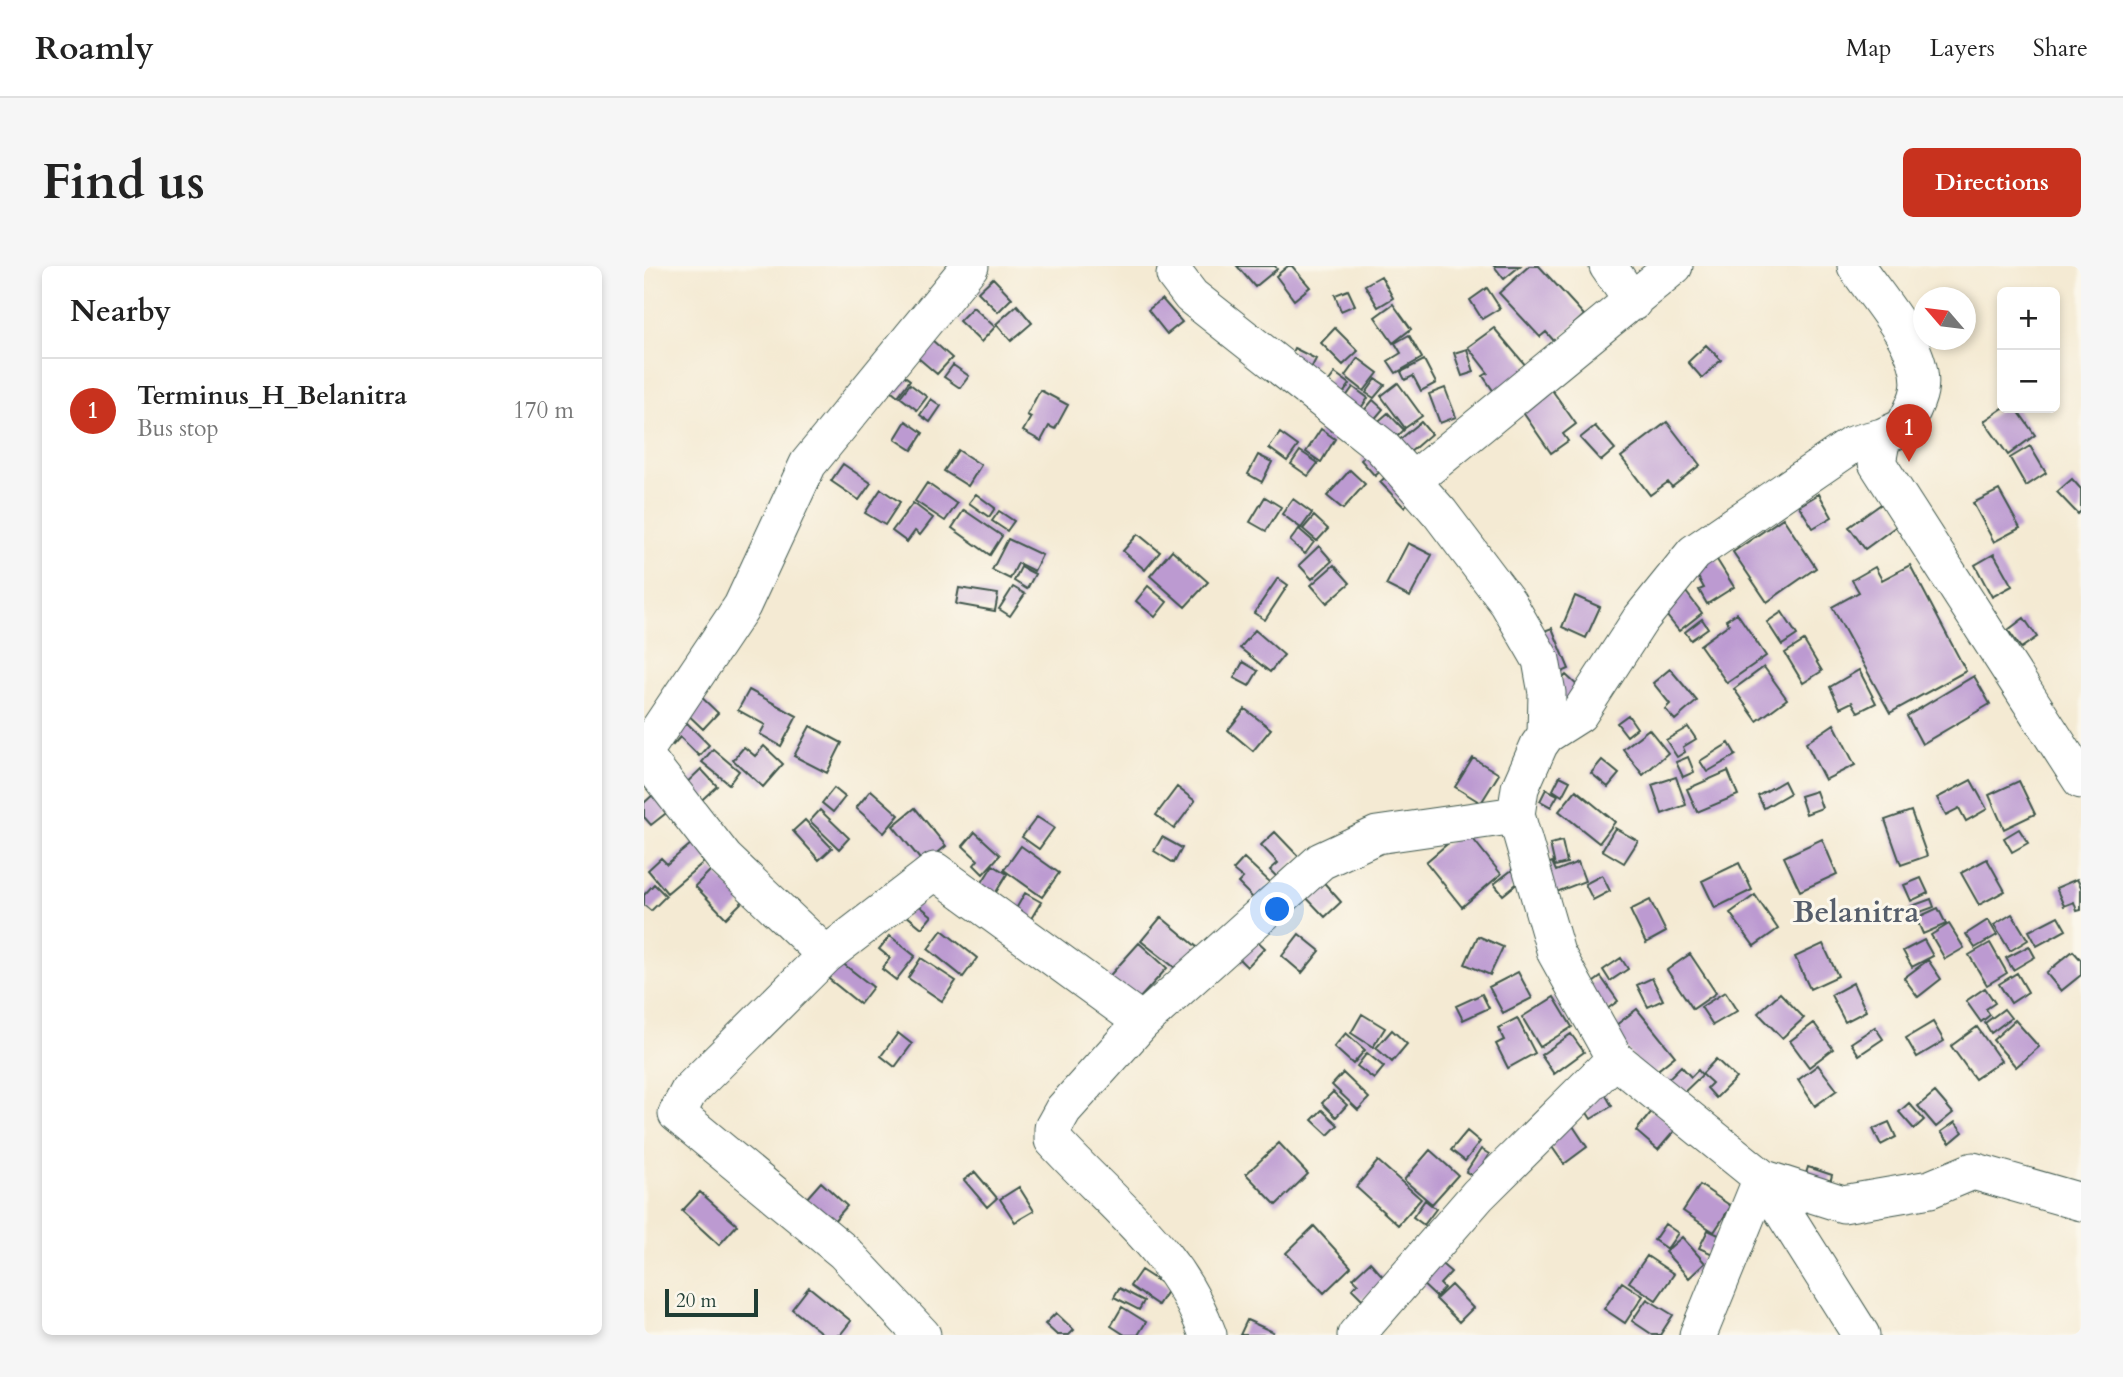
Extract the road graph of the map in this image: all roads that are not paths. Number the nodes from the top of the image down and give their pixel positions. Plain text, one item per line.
1 (970, 266) edge
2 (1608, 266) edge
3 (1674, 266) edge
4 (1856, 266) edge
5 (1175, 275) dead end
6 (1633, 302) junction
7 (1882, 437) junction
8 (1412, 481) junction
9 (1546, 735) junction
10 (644, 754) edge
11 (2081, 780) edge
12 (1516, 815) junction
13 (827, 955) junction
14 (1142, 1022) junction
15 (1615, 1059) junction
16 (1762, 1178) junction
17 (2081, 1202) edge
18 (922, 1335) edge
19 (1208, 1335) edge
20 (1356, 1335) edge
21 (1698, 1335) edge
22 (1861, 1335) edge

1 - 10 street
2 - 6 street
3 - 6 street
4 - 7 street
5 - 8 street
6 - 8 street
7 - 9 street
7 - 11 street
8 - 9 street
9 - 12 street
10 - 13 street
12 - 14 street
12 - 15 street
13 - 14 street
13 - 18 street
14 - 19 street
15 - 16 street
15 - 20 street
16 - 17 street
16 - 21 street
16 - 22 street

